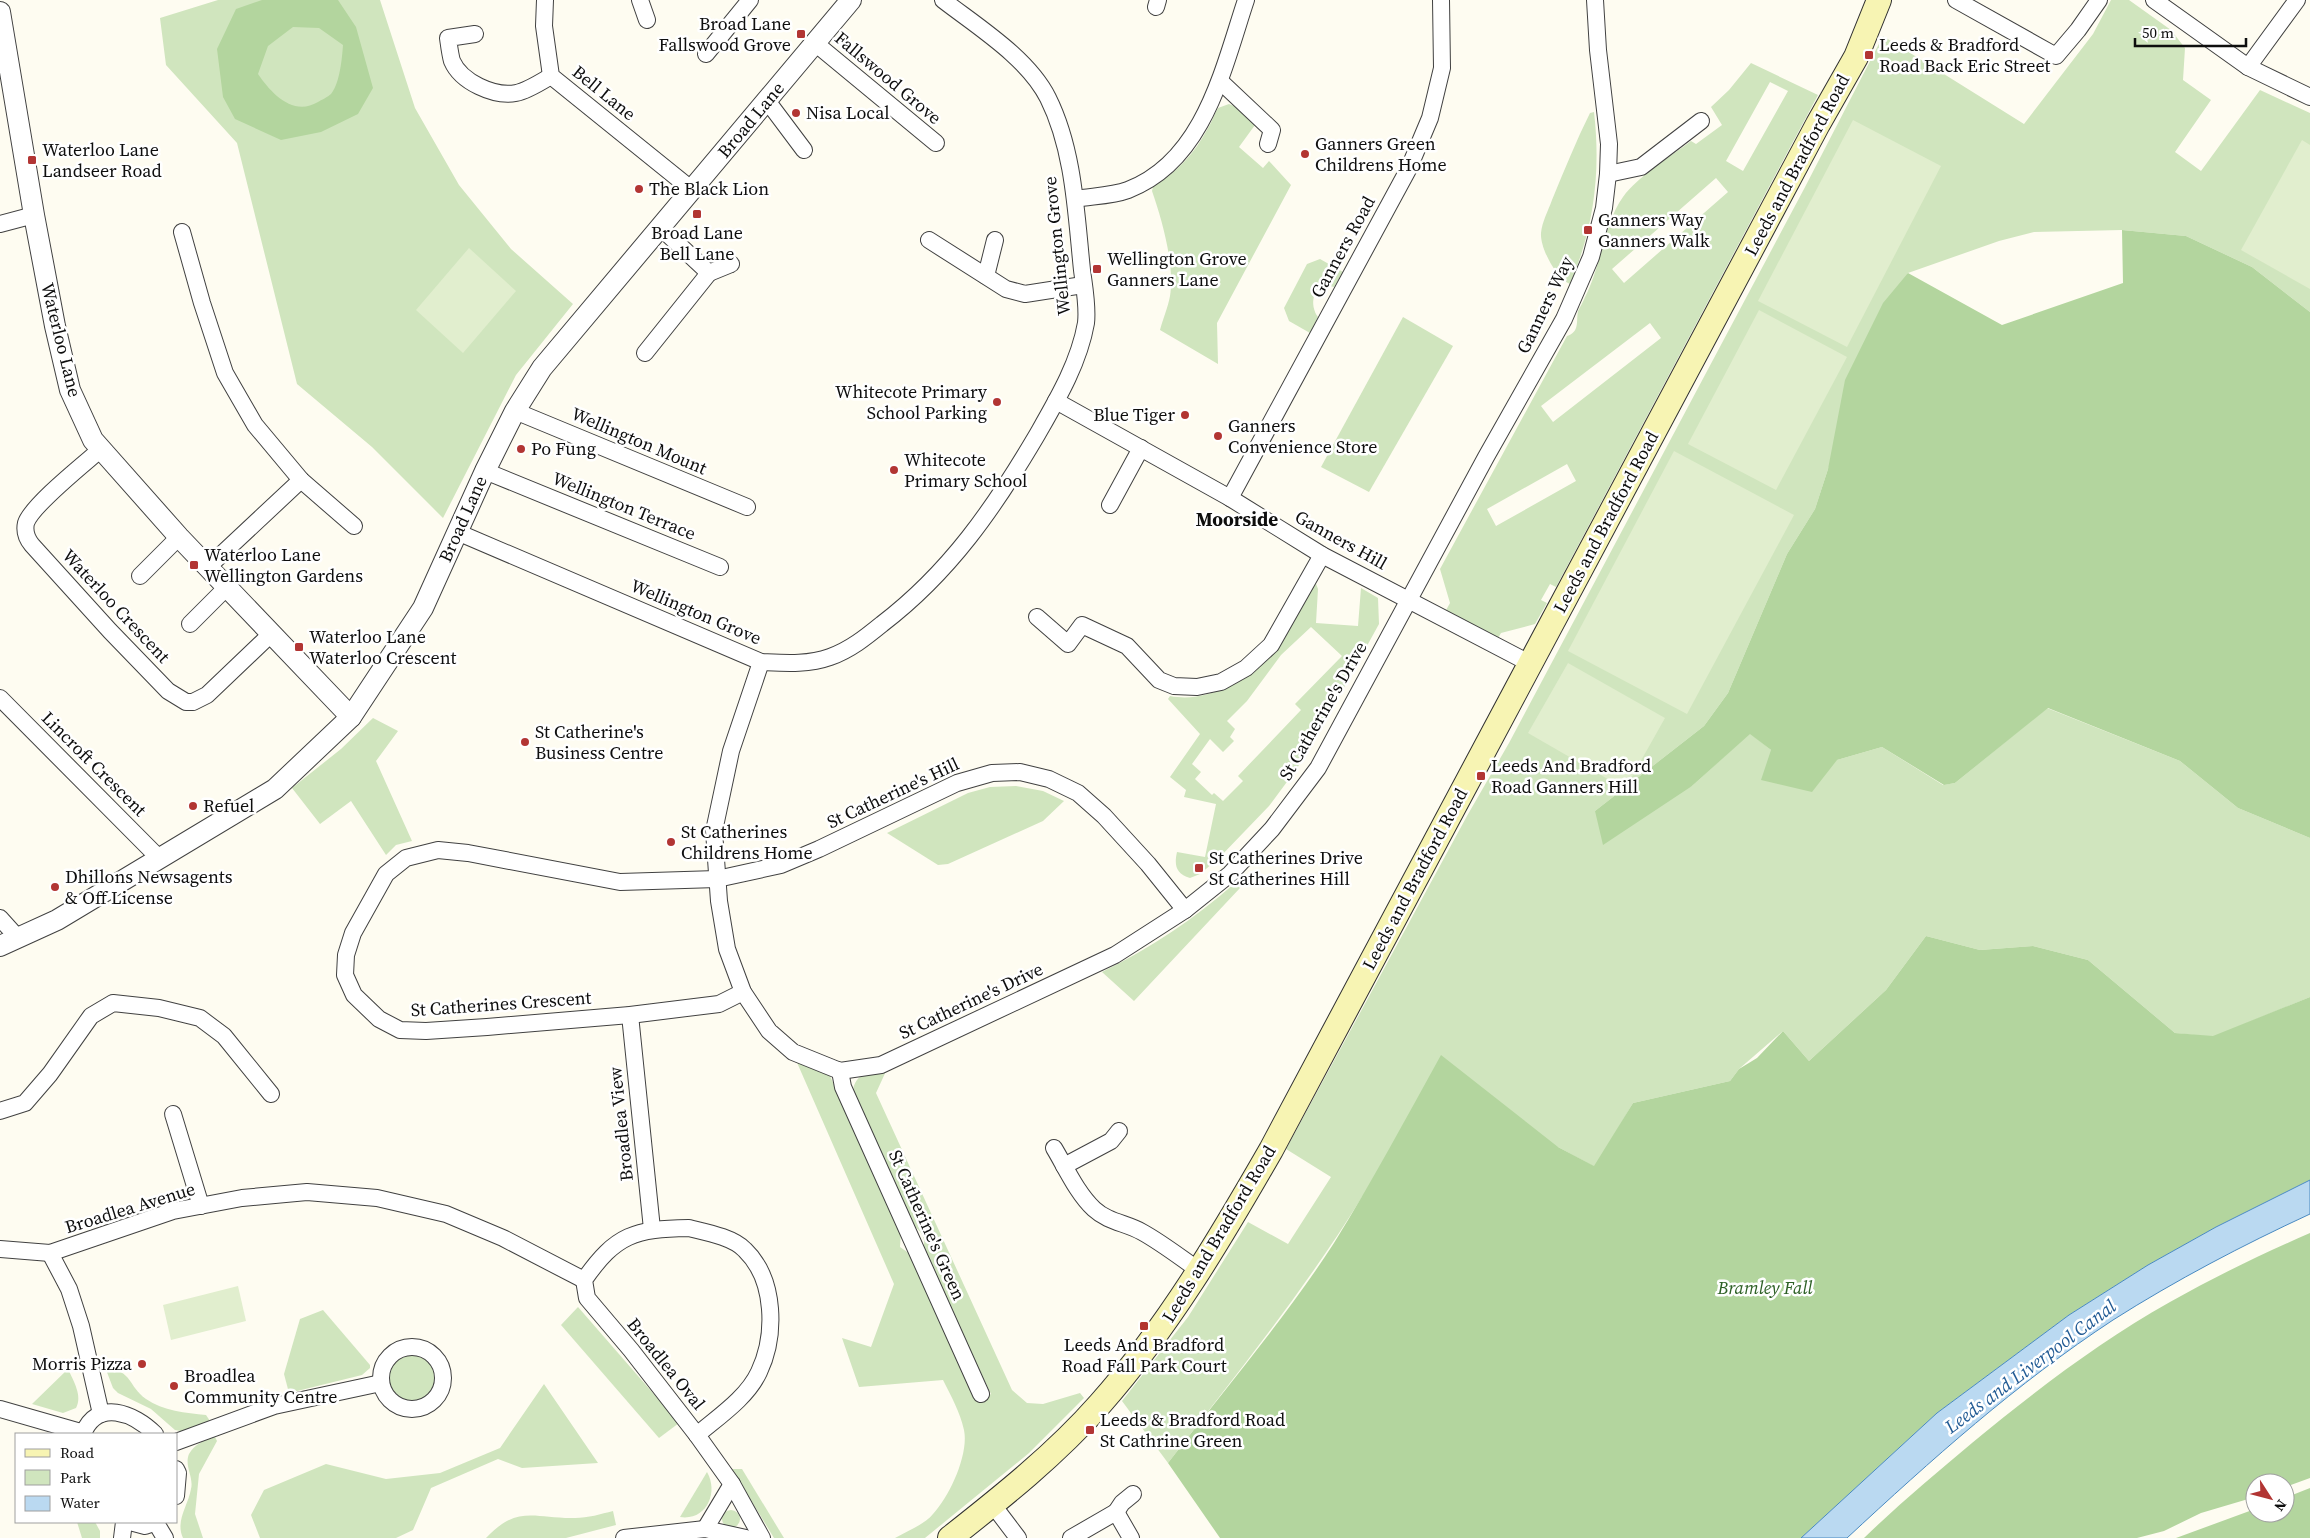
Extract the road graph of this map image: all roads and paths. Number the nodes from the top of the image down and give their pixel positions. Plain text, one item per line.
1 (544, 0) edge
2 (640, 0) edge
3 (750, 0) edge
4 (851, 0) edge
5 (943, 0) edge
6 (1246, 0) edge
7 (1441, 0) edge
8 (1596, 0) edge
9 (1879, 0) edge
10 (1956, 0) edge
11 (2099, 0) edge
12 (2154, 0) edge
13 (2297, 0) edge
14 (0, 12) edge
15 (647, 20) dead end
16 (475, 34) dead end
17 (815, 43) junction
18 (706, 54) dead end
19 (2248, 67) junction
20 (551, 76) junction
21 (1220, 81) junction
22 (2310, 97) edge
23 (768, 102) junction
24 (7, 103) edge
25 (1701, 121) dead end
26 (936, 143) dead end
27 (1268, 144) dead end
28 (804, 150) dead end
29 (1608, 174) junction
30 (691, 190) junction
31 (1075, 199) junction
32 (34, 215) junction
33 (0, 224) edge
34 (660, 227) junction
35 (182, 232) dead end
36 (929, 240) dead end
37 (995, 240) dead end
38 (731, 264) dead end
39 (709, 273) junction
40 (986, 276) junction
41 (1083, 285) junction
42 (645, 353) dead end
43 (1056, 401) junction
44 (515, 411) junction
45 (1141, 448) junction
46 (101, 450) junction
47 (484, 471) junction
48 (302, 480) junction
49 (1230, 498) junction
50 (1110, 505) dead end
51 (746, 507) dead end
52 (354, 526) dead end
53 (457, 532) junction
54 (179, 537) junction
55 (1322, 555) junction
56 (208, 567) junction
57 (720, 567) dead end
58 (140, 576) dead end
59 (227, 587) junction
60 (1410, 600) junction
61 (1037, 617) dead end
62 (190, 624) dead end
63 (271, 634) junction
64 (760, 662) junction
65 (1531, 664) junction
66 (0, 698) edge
67 (351, 717) junction
68 (159, 858) junction
69 (717, 879) junction
70 (1185, 910) junction
71 (0, 918) edge
72 (18, 938) junction
73 (0, 946) edge
74 (743, 992) junction
75 (630, 1015) junction
76 (840, 1070) junction
77 (271, 1094) dead end
78 (0, 1111) edge
79 (173, 1114) dead end
80 (1119, 1131) dead end
81 (1054, 1148) dead end
82 (1064, 1166) junction
83 (201, 1206) junction
84 (652, 1228) junction
85 (0, 1249) edge
86 (50, 1254) junction
87 (1200, 1272) junction
88 (584, 1280) junction
89 (381, 1383) dead end
90 (981, 1394) dead end
91 (0, 1409) edge
92 (101, 1414) junction
93 (81, 1433) edge
94 (84, 1433) edge
95 (154, 1433) edge
96 (697, 1435) junction
97 (178, 1441) edge
98 (732, 1484) junction
99 (1133, 1494) dead end
100 (993, 1505) junction
101 (1116, 1512) junction
102 (124, 1523) edge
103 (134, 1523) edge
104 (154, 1523) edge
105 (158, 1523) edge
106 (705, 1529) junction
107 (122, 1538) edge
108 (165, 1538) edge
109 (624, 1538) edge
110 (746, 1538) edge
111 (762, 1538) edge
112 (950, 1538) edge
113 (1018, 1538) edge
114 (1071, 1538) edge
115 (1130, 1538) edge

1 - 20 street, Bell Lane
2 - 15 street
3 - 18 street
4 - 17 street, Broad Lane
5 - 31 street, Wellington Grove
6 - 21 street
7 - 49 street, Ganners Road
8 - 29 street, Ganners Way
9 - 65 main road, Leeds and Bradford Road
10 - 11 street
12 - 19 street
13 - 19 street
14 - 24 street, Waterloo Lane
16 - 20 street
17 - 23 street, Broad Lane
17 - 26 street, Fallswood Grove
19 - 22 street
20 - 30 street, Bell Lane
21 - 27 street
21 - 31 street
23 - 28 street
23 - 30 street, Broad Lane
24 - 32 street, Waterloo Lane
25 - 29 street
29 - 60 street, Ganners Way
30 - 34 street, Broad Lane
31 - 41 street, Wellington Grove
32 - 33 street
32 - 46 street, Waterloo Lane
34 - 39 street
34 - 44 street, Broad Lane
35 - 48 street
36 - 40 street
37 - 40 street
38 - 39 street
39 - 42 street
40 - 41 street
41 - 43 street, Wellington Grove
43 - 45 street, Ganners Hill
43 - 64 street, Wellington Grove
44 - 47 street, Broad Lane
44 - 51 street, Wellington Mount
45 - 49 street, Ganners Hill
45 - 50 street
46 - 54 street, Waterloo Lane
46 - 63 street, Waterloo Crescent
47 - 53 street, Broad Lane
47 - 57 street, Wellington Terrace
48 - 52 street
48 - 56 street
49 - 55 street, Ganners Hill
53 - 64 street, Wellington Grove
53 - 67 street, Broad Lane
54 - 56 street, Waterloo Lane
54 - 58 street
55 - 60 street, Ganners Hill
55 - 61 street
56 - 59 street, Waterloo Lane
59 - 62 street
59 - 63 street, Waterloo Lane
60 - 65 street, Ganners Hill
60 - 70 street, St Catherine's Drive
63 - 67 street, Waterloo Lane
64 - 69 street, St Catherine's Drive
65 - 87 main road, Leeds and Bradford Road
66 - 68 street, Lincroft Crescent
67 - 68 street, Broad Lane
68 - 72 street, Broad Lane
69 - 70 street, St Catherine's Hill
69 - 74 street, St Catherine's Drive
69 - 75 street, St Catherines Crescent
70 - 76 street, St Catherine's Drive
71 - 72 street
72 - 73 street, Broad Lane
74 - 75 street, St Catherines Crescent
74 - 76 street, St Catherine's Drive
75 - 84 street, Broadlea View
76 - 90 street, St Catherine's Green
77 - 78 street
79 - 83 street
80 - 82 street
81 - 82 street
82 - 87 street
83 - 86 street, Broadlea Avenue
83 - 88 street, Broadlea Avenue
84 - 88 street, Broadlea Oval
84 - 96 street, Broadlea Oval
85 - 86 street, Broadlea Avenue
86 - 92 street
87 - 100 main road, Leeds and Bradford Road
88 - 96 street, Broadlea Oval
89 - 97 street
91 - 93 street
92 - 94 street
92 - 95 street
96 - 98 street
98 - 106 street
98 - 111 street
99 - 101 street
100 - 112 main road, Leeds and Bradford Road
100 - 113 street
101 - 114 street
101 - 115 street
102 - 107 street
103 - 104 street
105 - 108 street
106 - 109 street
106 - 110 street

